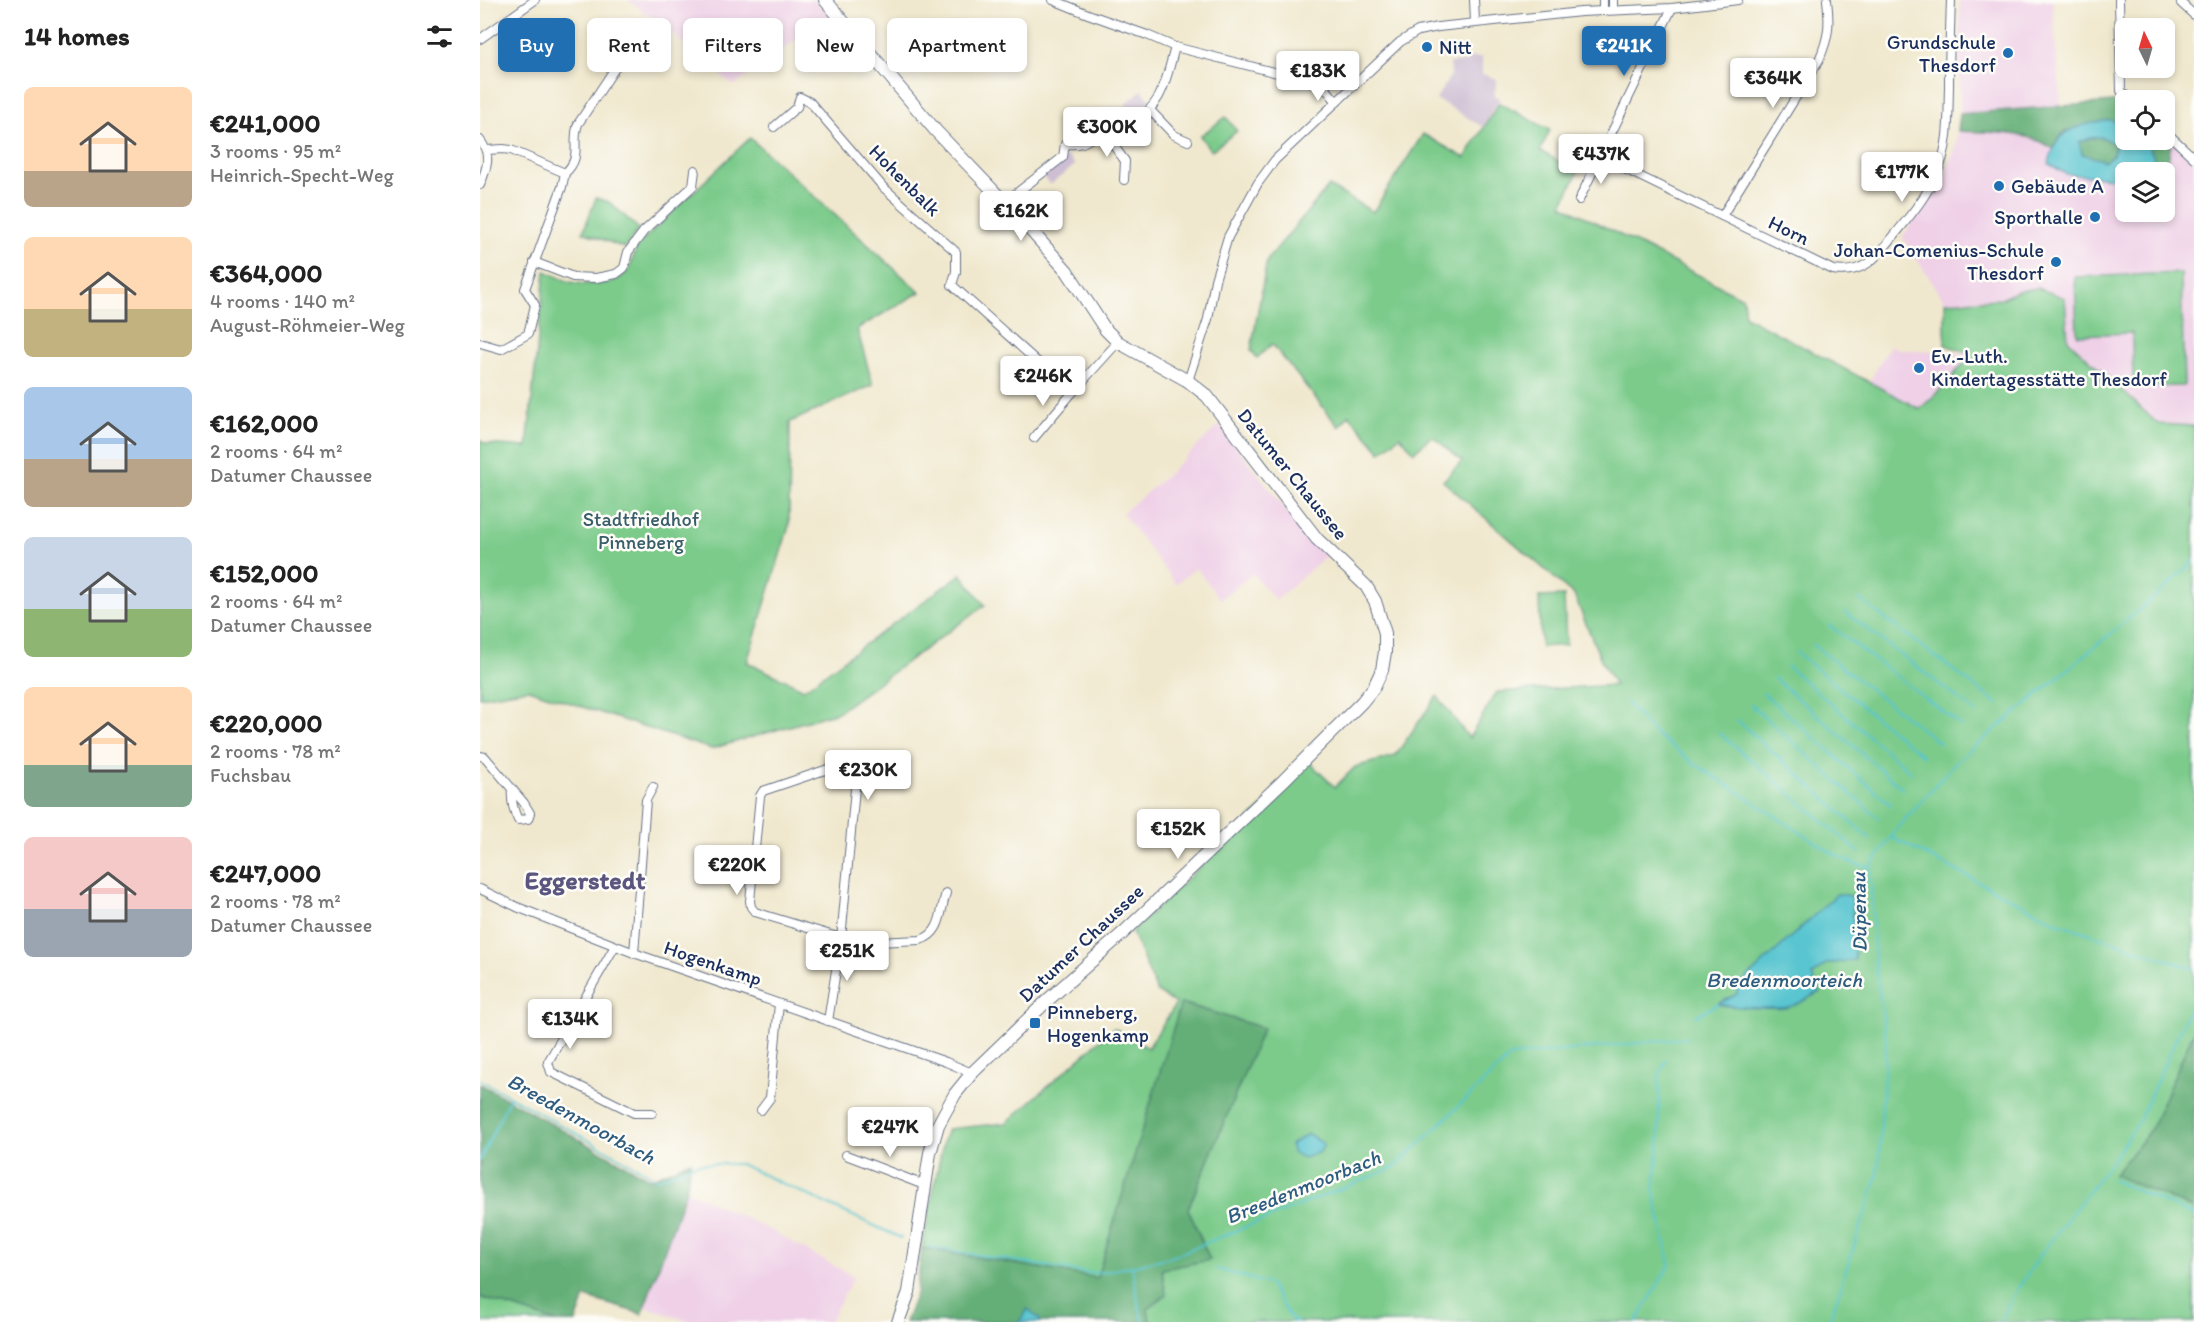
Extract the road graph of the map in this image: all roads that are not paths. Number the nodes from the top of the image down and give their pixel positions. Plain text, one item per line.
1 (535, 0) edge
2 (825, 0) edge
3 (1053, 0) edge
4 (1474, 0) edge
5 (1603, 0) edge
6 (1613, 0) edge
7 (1738, 0) edge
8 (1827, 0) edge
9 (1951, 0) edge
10 (2119, 0) edge
11 (2181, 3) dead end
12 (1671, 8) junction
13 (1603, 10) junction
14 (1613, 10) junction
15 (2194, 15) edge
16 (1475, 22) junction
17 (480, 39) edge
18 (1175, 47) junction
19 (612, 72) edge
20 (2121, 90) edge
21 (1337, 102) junction
22 (1150, 110) junction
23 (774, 127) dead end
24 (1103, 131) junction
25 (480, 140) edge
26 (2175, 140) edge
27 (1188, 141) dead end
28 (487, 150) junction
29 (1600, 158) junction
30 (2194, 158) edge
31 (695, 170) dead end
32 (565, 173) junction
33 (1124, 180) dead end
34 (480, 185) edge
35 (1579, 200) dead end
36 (1005, 202) junction
37 (1722, 216) junction
38 (534, 261) junction
39 (1118, 342) junction
40 (480, 343) edge
41 (1188, 381) junction
42 (1072, 393) junction
43 (1034, 438) dead end
44 (480, 756) edge
45 (653, 788) dead end
46 (512, 789) dead end
47 (480, 889) edge
48 (946, 893) dead end
49 (841, 939) junction
50 (615, 946) junction
51 (634, 953) junction
52 (779, 1004) junction
53 (828, 1021) junction
54 (972, 1074) junction
55 (761, 1110) dead end
56 (652, 1113) dead end
57 (846, 1155) dead end
58 (924, 1185) junction
59 (898, 1322) edge

1 - 17 street
2 - 36 street, Datumer Chaussee
3 - 18 street
4 - 16 street
5 - 13 street
6 - 14 street
7 - 12 street
8 - 37 street
9 - 37 street, Horn
10 - 20 street
11 - 15 street
12 - 14 street
12 - 29 street
13 - 14 street
13 - 16 street
16 - 21 street
18 - 21 street
18 - 22 street
19 - 32 street
21 - 41 street
22 - 24 street
22 - 27 street
23 - 42 street, Hohenbalk
24 - 33 street
24 - 36 street
25 - 28 street
26 - 30 street
28 - 32 street
28 - 34 street
29 - 35 street
29 - 37 street, Horn
31 - 38 street
32 - 38 street
36 - 39 street, Datumer Chaussee
38 - 40 street
39 - 41 street, Datumer Chaussee
39 - 42 street
41 - 54 street, Datumer Chaussee
42 - 43 street
44 - 46 street
45 - 51 street
47 - 50 street, Hogenkamp
48 - 49 street
49 - 49 street
49 - 53 street
50 - 51 street, Hogenkamp
50 - 56 street
51 - 52 street, Hogenkamp
52 - 53 street, Hogenkamp
52 - 55 street
53 - 54 street, Hogenkamp
54 - 58 street, Datumer Chaussee
57 - 58 street
58 - 59 street, Datumer Chaussee

